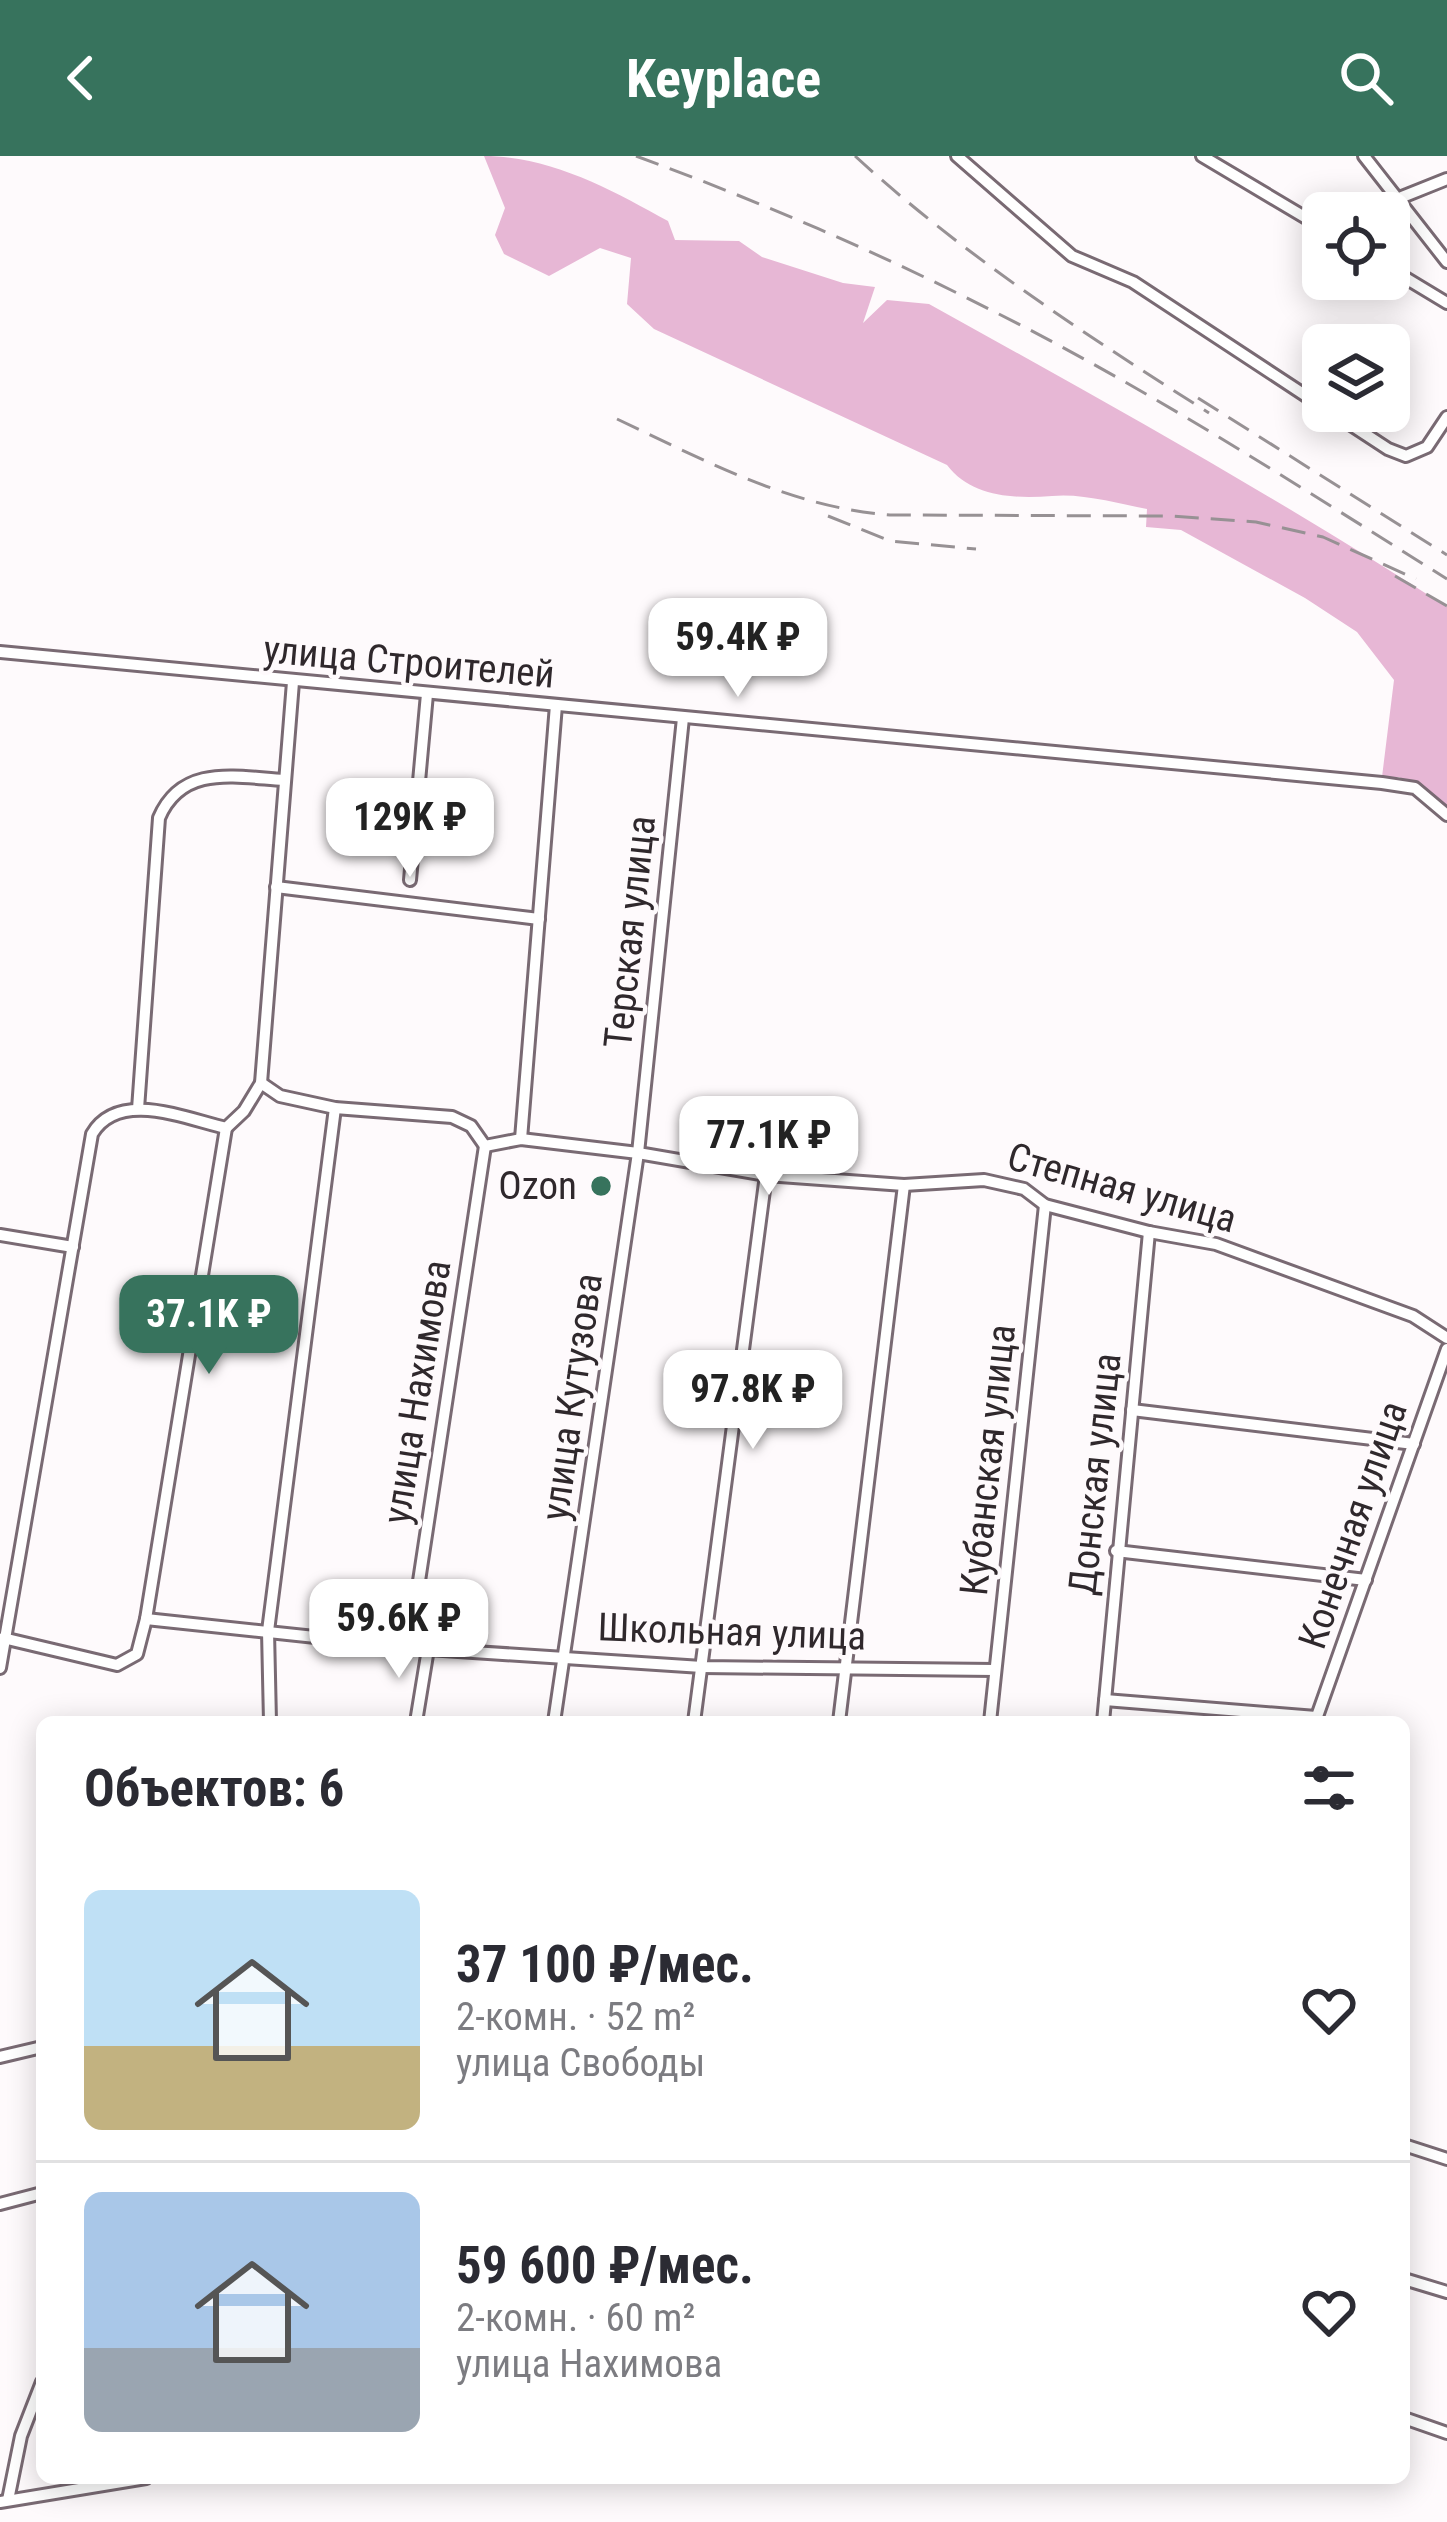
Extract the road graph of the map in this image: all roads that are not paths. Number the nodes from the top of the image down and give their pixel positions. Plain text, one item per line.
1 (957, 156) edge
2 (1202, 156) edge
3 (1364, 156) edge
4 (1447, 179) edge
5 (1392, 192) edge
6 (1410, 194) edge
7 (1410, 215) edge
8 (1302, 216) edge
9 (1447, 262) edge
10 (1410, 281) edge
11 (1447, 303) edge
12 (1302, 393) edge
13 (1447, 417) edge
14 (1363, 432) edge
15 (0, 652) edge
16 (293, 682) junction
17 (427, 694) junction
18 (556, 705) junction
19 (682, 718) junction
20 (284, 780) junction
21 (1447, 815) edge
22 (410, 880) dead end
23 (276, 887) junction
24 (539, 919) junction
25 (262, 1083) junction
26 (335, 1108) junction
27 (138, 1109) junction
28 (226, 1129) junction
29 (521, 1139) junction
30 (485, 1146) junction
31 (638, 1153) junction
32 (766, 1175) junction
33 (904, 1185) junction
34 (1045, 1205) junction
35 (1148, 1232) junction
36 (0, 1235) edge
37 (73, 1247) junction
38 (1447, 1338) edge
39 (1447, 1349) edge
40 (1132, 1410) junction
41 (1414, 1444) junction
42 (1116, 1551) junction
43 (1366, 1580) junction
44 (146, 1618) junction
45 (268, 1631) junction
46 (2, 1638) edge
47 (409, 1647) junction
48 (428, 1649) junction
49 (565, 1655) junction
50 (702, 1667) junction
51 (844, 1667) junction
52 (0, 1668) edge
53 (995, 1670) junction
54 (1105, 1700) junction
55 (270, 1716) edge
56 (417, 1716) edge
57 (555, 1716) edge
58 (695, 1716) edge
59 (840, 1716) edge
60 (991, 1716) edge
61 (1104, 1716) edge
62 (1283, 1716) edge
63 (1317, 1716) edge
64 (36, 2048) edge
65 (0, 2056) edge
66 (1410, 2147) edge
67 (1447, 2159) edge
68 (36, 2195) edge
69 (0, 2204) edge
70 (1410, 2281) edge
71 (1447, 2293) edge
72 (36, 2397) edge
73 (1410, 2420) edge
74 (1447, 2433) edge
75 (109, 2484) edge
76 (4, 2501) edge

1 - 12 street
2 - 8 street
3 - 5 street
4 - 6 street
7 - 9 street
10 - 11 street
13 - 14 street
15 - 16 street, улица Строителей
16 - 17 street, улица Строителей
16 - 20 street
17 - 18 street, улица Строителей
17 - 22 street
18 - 19 street, улица Строителей
18 - 24 street
19 - 21 street, улица Строителей
19 - 31 street, Терская улица
20 - 23 street
20 - 27 street
23 - 24 street
23 - 25 street
24 - 29 street
25 - 26 street
25 - 28 street
26 - 30 street
26 - 45 street
27 - 28 street
27 - 37 street
28 - 44 street
29 - 30 street, Степная улица
29 - 31 street, Степная улица
30 - 47 street, улица Нахимова
31 - 32 street, Степная улица
31 - 49 street, улица Кутузова
32 - 33 street, Степная улица
32 - 50 street
33 - 34 street, Степная улица
33 - 51 street
34 - 35 street, Степная улица
34 - 53 street, Кубанская улица
35 - 38 street, Степная улица
35 - 40 street, Донская улица
36 - 37 street
37 - 46 street
39 - 41 street, Конечная улица
40 - 41 street
40 - 42 street, Донская улица
41 - 43 street, Конечная улица
42 - 43 street
42 - 54 street, Донская улица
43 - 63 street, Конечная улица
44 - 45 street, Школьная улица
44 - 46 street
45 - 47 street, Школьная улица
45 - 55 street
46 - 52 street
47 - 48 street, Школьная улица
48 - 49 street, Школьная улица
48 - 56 street
49 - 50 street, Школьная улица
49 - 57 street, улица Кутузова
50 - 51 street, Школьная улица
50 - 58 street
51 - 53 street, Школьная улица
51 - 59 street
53 - 60 street, Кубанская улица
54 - 61 street, Донская улица
54 - 62 street
64 - 65 street
66 - 67 street
68 - 69 street
70 - 71 street
72 - 76 street
73 - 74 street
75 - 76 street

